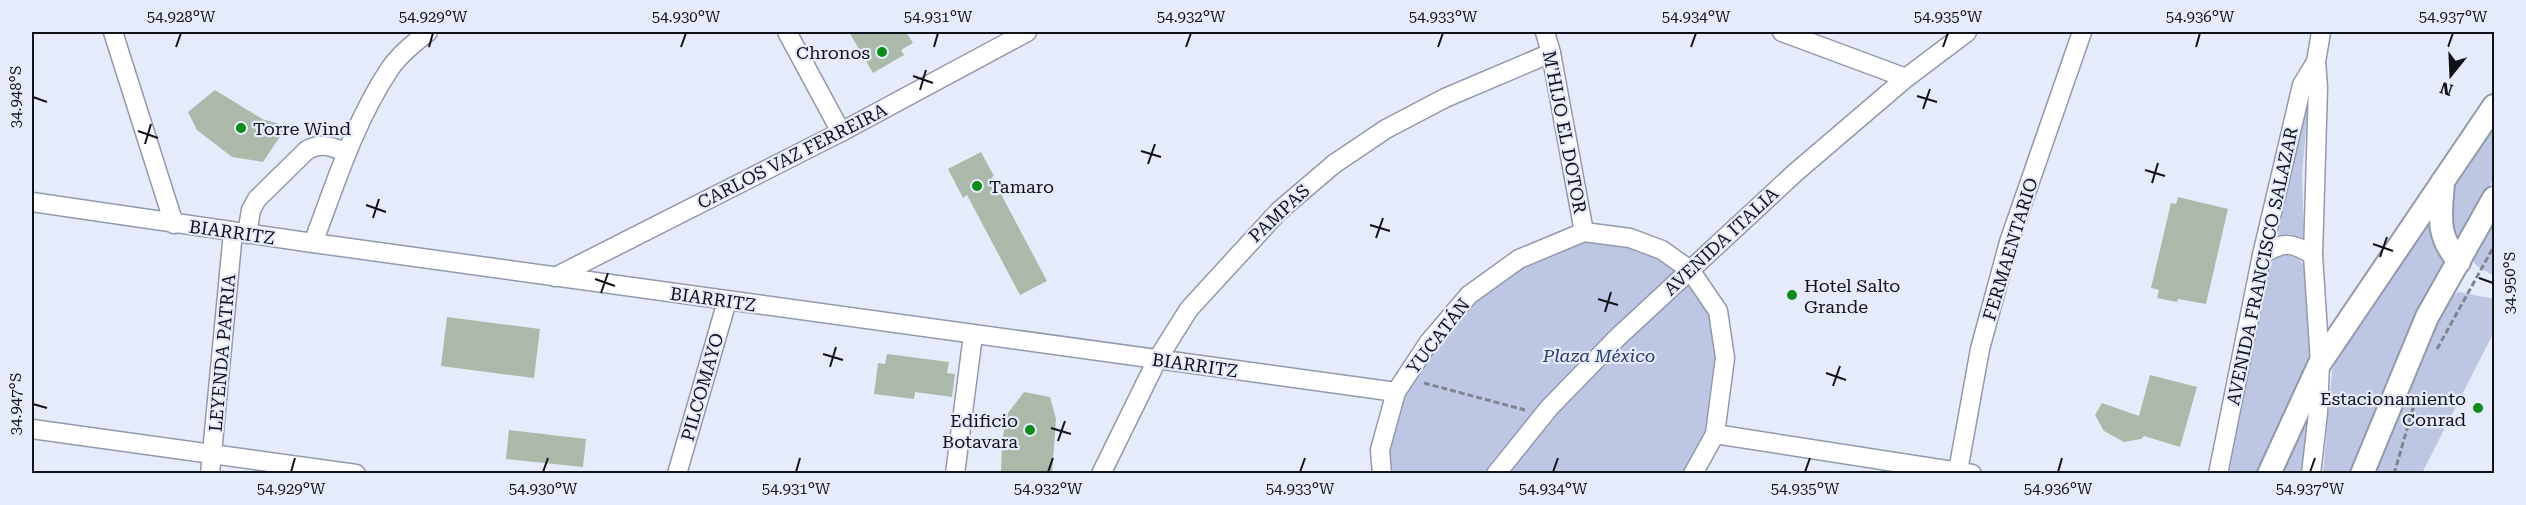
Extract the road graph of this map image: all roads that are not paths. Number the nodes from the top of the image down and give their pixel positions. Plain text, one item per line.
1 (112, 32) edge
2 (428, 32) edge
3 (787, 32) edge
4 (1027, 32) edge
5 (1545, 32) edge
6 (1782, 32) edge
7 (1967, 32) edge
8 (2082, 32) edge
9 (2321, 32) edge
10 (1551, 53) junction
11 (2316, 62) junction
12 (1906, 78) junction
13 (2494, 106) edge
14 (841, 132) junction
15 (347, 152) junction
16 (2443, 180) junction
17 (2494, 198) edge
18 (32, 202) edge
19 (174, 224) junction
20 (1584, 232) junction
21 (240, 233) junction
22 (313, 243) junction
23 (2262, 255) junction
24 (2313, 255) junction
25 (2459, 262) junction
26 (1690, 270) junction
27 (555, 277) junction
28 (726, 301) junction
29 (973, 335) junction
30 (1157, 360) junction
31 (2320, 363) junction
32 (1401, 385) junction
33 (32, 429) edge
34 (1715, 434) junction
35 (212, 453) junction
36 (1965, 472) edge
37 (210, 474) edge
38 (356, 474) edge
39 (677, 474) edge
40 (955, 474) edge
41 (1101, 474) edge
42 (1382, 474) edge
43 (1496, 474) edge
44 (1694, 474) edge
45 (2218, 474) edge
46 (2270, 474) edge
47 (2311, 474) edge
48 (2362, 474) edge

1 - 19 street
2 - 15 street
3 - 14 street
4 - 14 street, CARLOS VAZ FERREIRA
5 - 10 street, M'HIJO EL DOTOR
6 - 12 street
7 - 12 street, AVENIDA ITALIA
8 - 36 street, FERMAENTARIO
9 - 11 street, AVENIDA FRANCISCO SALAZAR
10 - 20 street, M'HIJO EL DOTOR
10 - 30 street, PAMPAS
11 - 23 street, AVENIDA FRANCISCO SALAZAR
11 - 24 street, AVENIDA FRANCISCO SALAZAR
12 - 26 street, AVENIDA ITALIA
13 - 16 main road
14 - 27 street, CARLOS VAZ FERREIRA
15 - 21 street, LEYENDA PATRIA
15 - 22 street
16 - 25 main road
16 - 31 main road
17 - 25 main road
18 - 19 street, BIARRITZ
19 - 21 street, BIARRITZ
20 - 26 street, YUCATÁN
20 - 32 street, YUCATÁN
21 - 22 street, BIARRITZ
21 - 35 street, LEYENDA PATRIA
22 - 27 street, BIARRITZ
23 - 24 street
23 - 45 street, AVENIDA FRANCISCO SALAZAR
24 - 31 street, AVENIDA FRANCISCO SALAZAR
25 - 48 main road
26 - 34 street, YUCATÁN
26 - 43 street, AVENIDA ITALIA
27 - 28 street, BIARRITZ
28 - 29 street, BIARRITZ
28 - 39 street, PILCOMAYO
29 - 30 street, BIARRITZ
29 - 40 street
30 - 32 street, BIARRITZ
30 - 41 street, PAMPAS
31 - 46 main road
31 - 47 street, AVENIDA FRANCISCO SALAZAR
32 - 42 street, YUCATÁN
33 - 35 street
34 - 36 street
34 - 44 street
35 - 37 street, LEYENDA PATRIA
35 - 38 street

